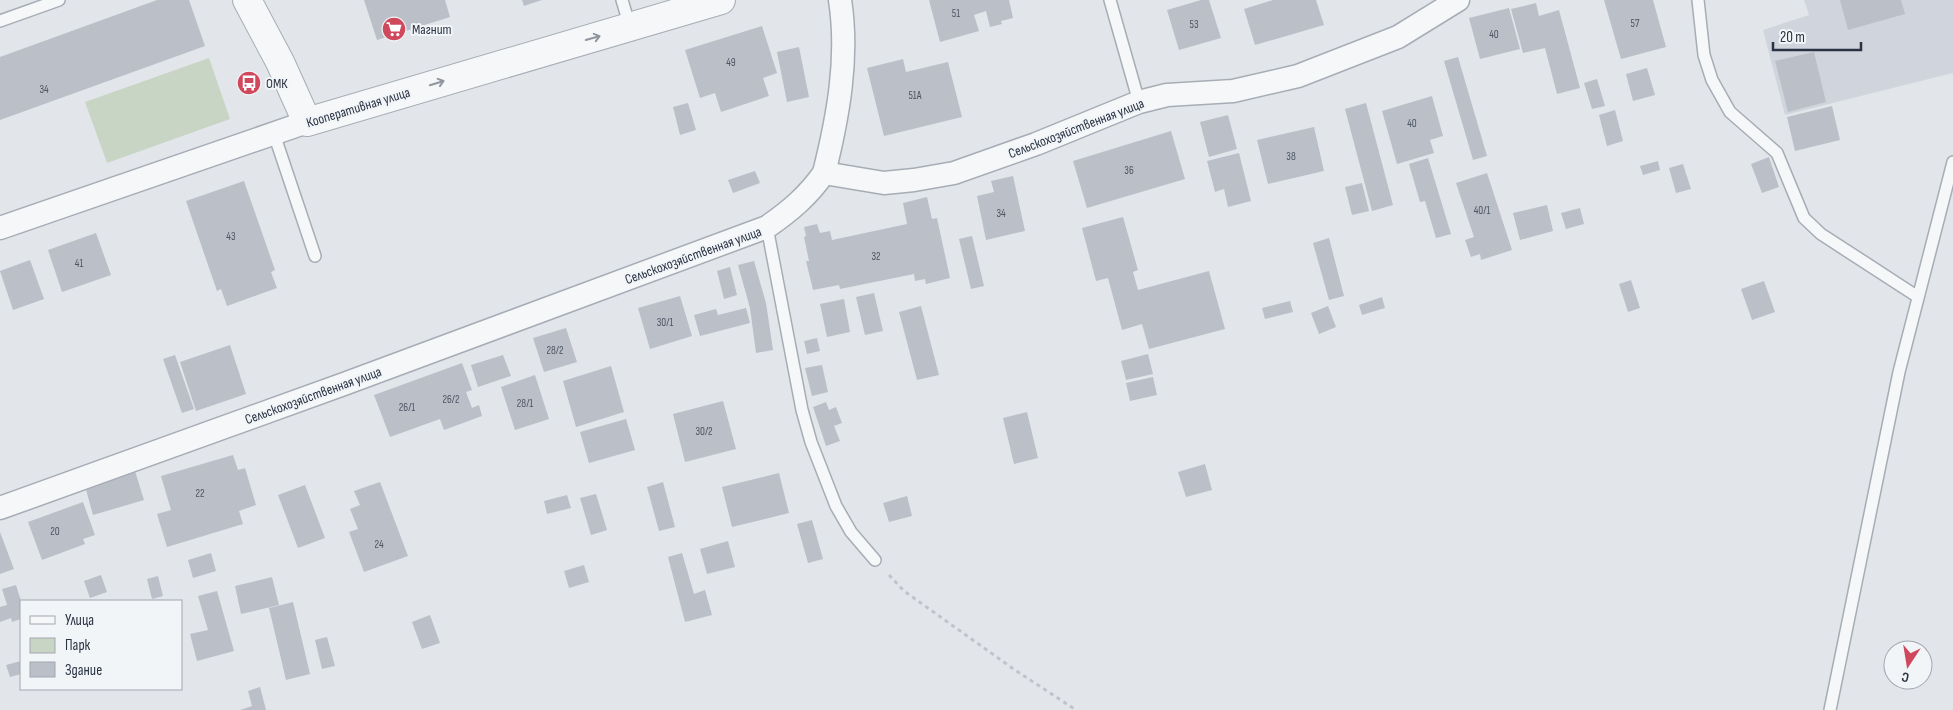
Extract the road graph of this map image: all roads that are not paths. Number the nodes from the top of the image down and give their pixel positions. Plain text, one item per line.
1 (60, 0) edge
2 (247, 0) edge
3 (622, 0) edge
4 (721, 0) edge
5 (840, 0) edge
6 (1110, 0) edge
7 (1458, 0) edge
8 (1698, 0) edge
9 (0, 21) edge
10 (630, 27) junction
11 (1139, 102) junction
12 (307, 122) junction
13 (274, 134) junction
14 (1953, 162) edge
15 (824, 173) junction
16 (767, 227) junction
17 (0, 228) edge
18 (316, 256) dead end
19 (1918, 298) junction
20 (0, 508) edge
21 (875, 560) road end
22 (1830, 710) edge

1 - 9 lane
2 - 12 street
3 - 10 lane
4 - 10 street, Кооперативная улица
5 - 15 street
6 - 11 lane
7 - 11 street, Сельскохозяйственная улица
8 - 19 lane
12 -> 10 street, Кооперативная улица
11 - 15 street, Сельскохозяйственная улица
12 - 13 street, Кооперативная улица
13 - 17 street, Кооперативная улица
13 - 18 lane
14 - 19 lane
15 - 16 street, Сельскохозяйственная улица
16 - 20 street, Сельскохозяйственная улица
16 - 21 lane
19 - 22 lane

